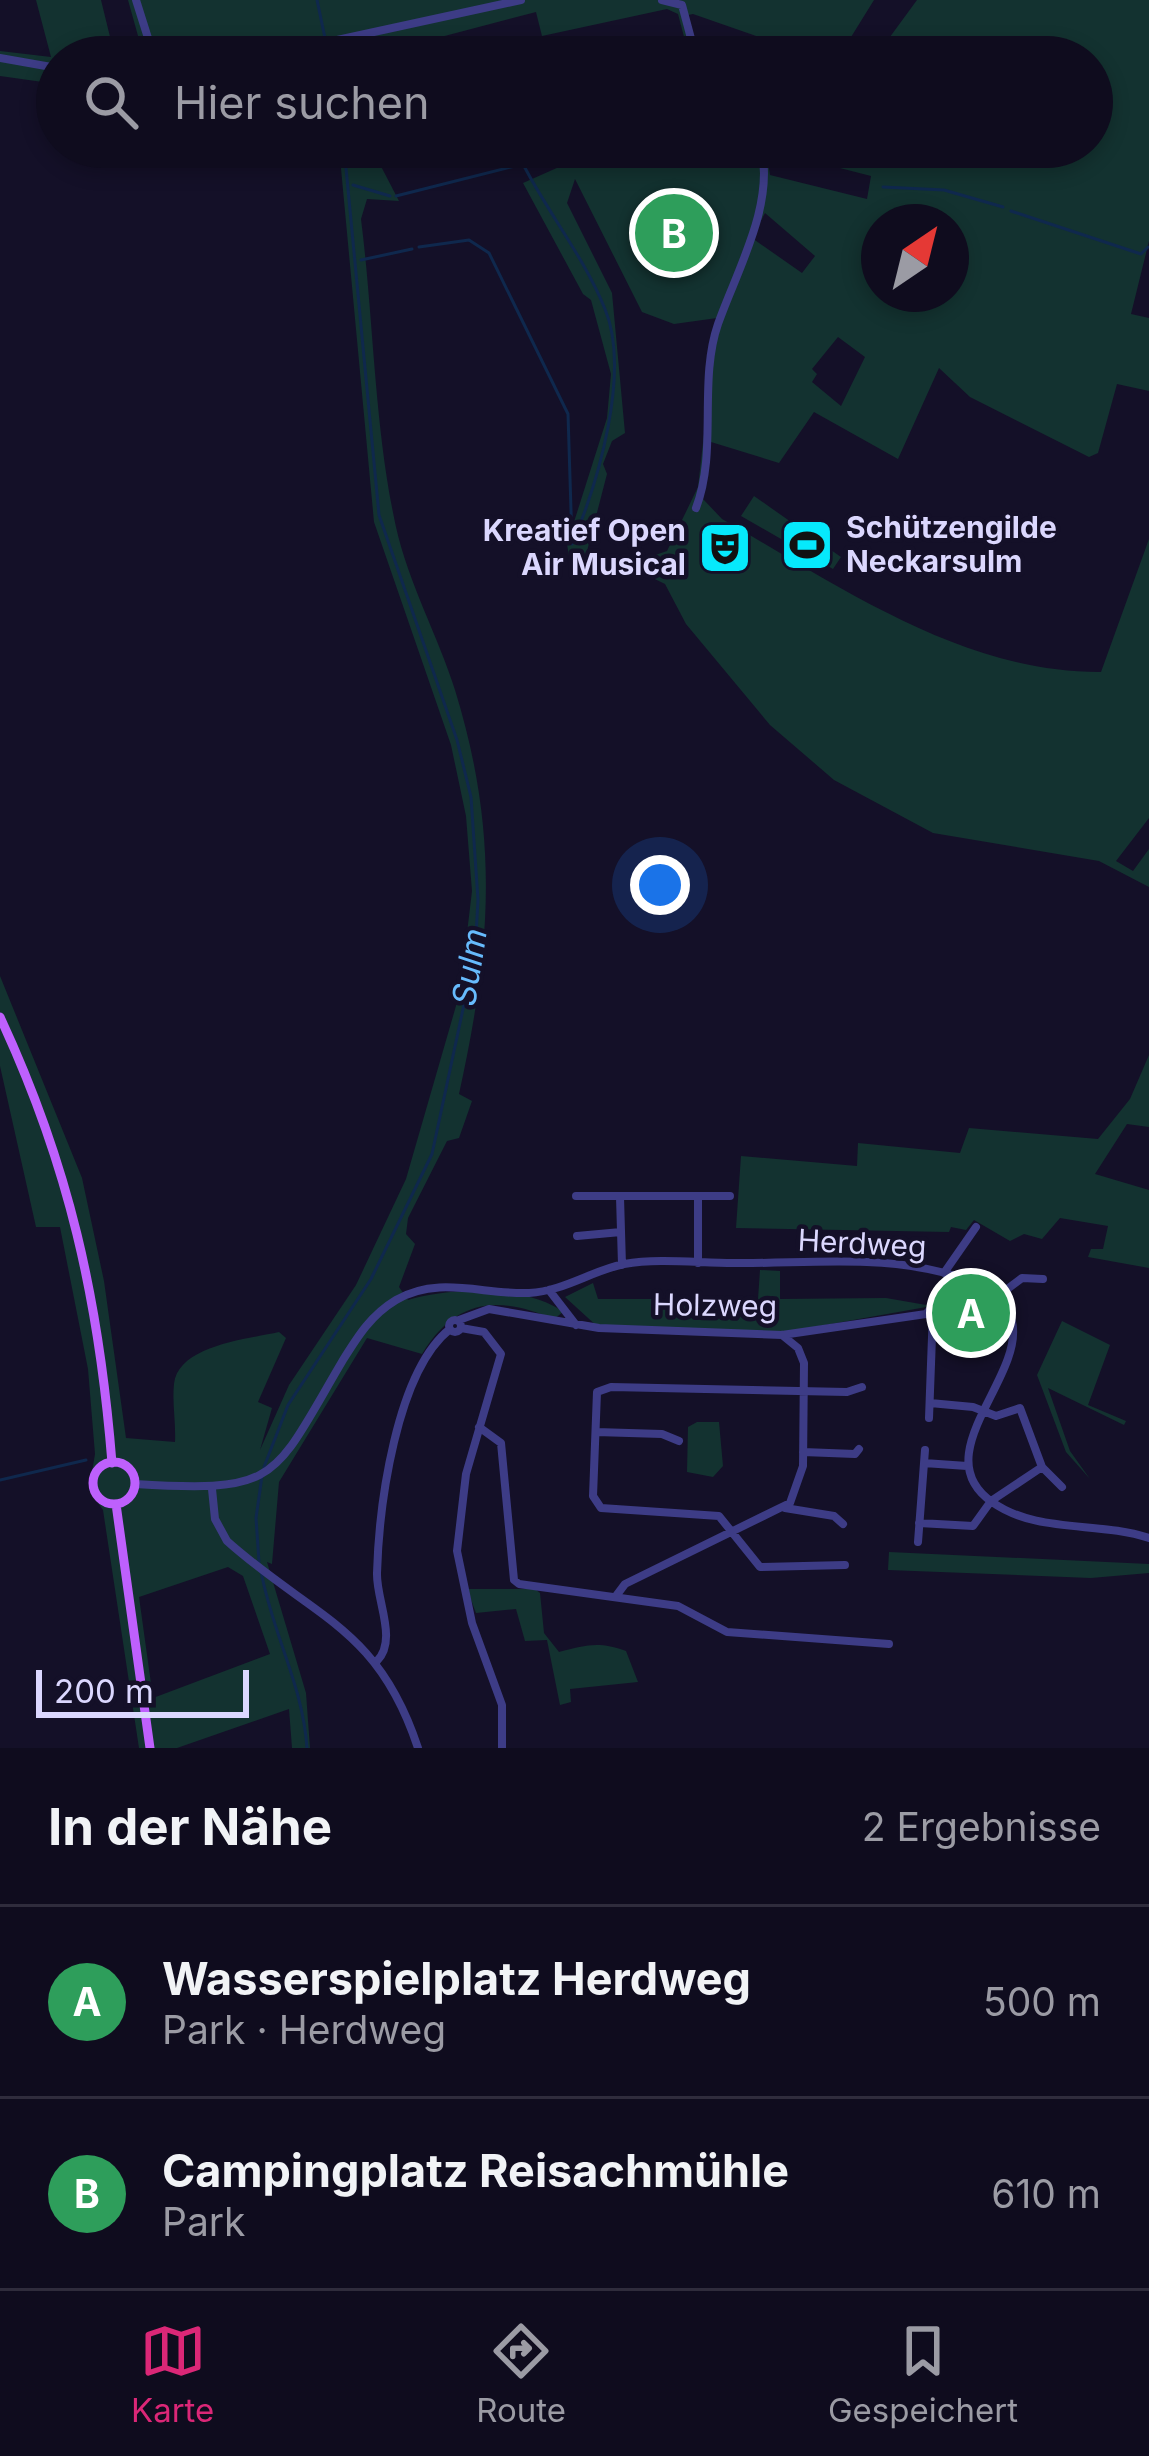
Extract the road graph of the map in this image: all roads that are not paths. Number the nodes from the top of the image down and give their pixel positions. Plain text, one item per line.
1 (136, 0) edge
2 (521, 0) edge
3 (662, 0) edge
4 (678, 3) edge
5 (147, 36) edge
6 (356, 36) edge
7 (689, 36) edge
8 (0, 58) edge
9 (36, 64) edge
10 (764, 168) edge
11 (696, 508) dead end
12 (0, 1017) edge
13 (576, 1196) dead end
14 (698, 1196) junction
15 (730, 1196) dead end
16 (620, 1197) junction
17 (976, 1227) dead end
18 (621, 1232) junction
19 (577, 1236) dead end
20 (698, 1263) junction
21 (622, 1265) junction
22 (944, 1273) junction
23 (958, 1278) junction
24 (1042, 1279) dead end
25 (549, 1290) junction
26 (994, 1299) junction
27 (933, 1310) junction
28 (577, 1325) junction
29 (457, 1326) junction
30 (782, 1335) junction
31 (862, 1387) dead end
32 (805, 1392) junction
33 (930, 1403) junction
34 (983, 1409) junction
35 (929, 1418) dead end
36 (478, 1427) junction
37 (596, 1432) junction
38 (679, 1441) dead end
39 (860, 1449) dead end
40 (925, 1450) dead end
41 (803, 1452) junction
42 (112, 1463) junction
43 (924, 1463) junction
44 (967, 1466) junction
45 (1042, 1468) junction
46 (135, 1484) junction
47 (1062, 1487) dead end
48 (212, 1489) junction
49 (991, 1501) junction
50 (116, 1504) junction
51 (785, 1508) junction
52 (920, 1523) junction
53 (843, 1524) dead end
54 (734, 1534) junction
55 (1149, 1538) edge
56 (918, 1543) dead end
57 (845, 1565) dead end
58 (616, 1596) junction
59 (889, 1644) dead end
60 (377, 1661) junction
61 (150, 1748) edge
62 (418, 1748) edge
63 (502, 1748) edge

1 - 5 street
2 - 6 street
3 - 4 street
4 - 7 street
8 - 9 street
10 - 11 street
12 - 42 main road
13 - 16 street
14 - 15 street
14 - 16 street
14 - 20 street
16 - 18 street
17 - 22 street
18 - 19 street
18 - 21 street
20 - 21 street, Herdweg
20 - 22 street, Herdweg
21 - 25 street, Herdweg
22 - 23 street, Herdweg
23 - 26 street, Herdweg
23 - 27 street
24 - 26 street
25 - 28 street
25 - 48 street, Herdweg
26 - 34 street
27 - 30 street, Holzweg
27 - 33 street
28 - 29 street, Holzweg
28 - 30 street, Holzweg
29 - 36 street
29 - 60 street
30 - 32 street
31 - 32 street
32 - 37 street
32 - 41 street
33 - 34 street
33 - 35 street
34 - 44 street
34 - 45 street
36 - 58 street
36 - 63 street
37 - 38 street
37 - 54 street
39 - 41 street
40 - 43 street
41 - 51 street
42 - 46 main road
42 - 50 main road
43 - 44 street
43 - 52 street
44 - 49 street
45 - 47 street
45 - 49 street
46 - 48 street, Herdweg
46 - 50 main road
48 - 60 street
49 - 52 street
49 - 55 street
50 - 61 main road
51 - 53 street
51 - 54 street
52 - 56 street
54 - 57 street
54 - 58 street
58 - 59 street
60 - 62 street

